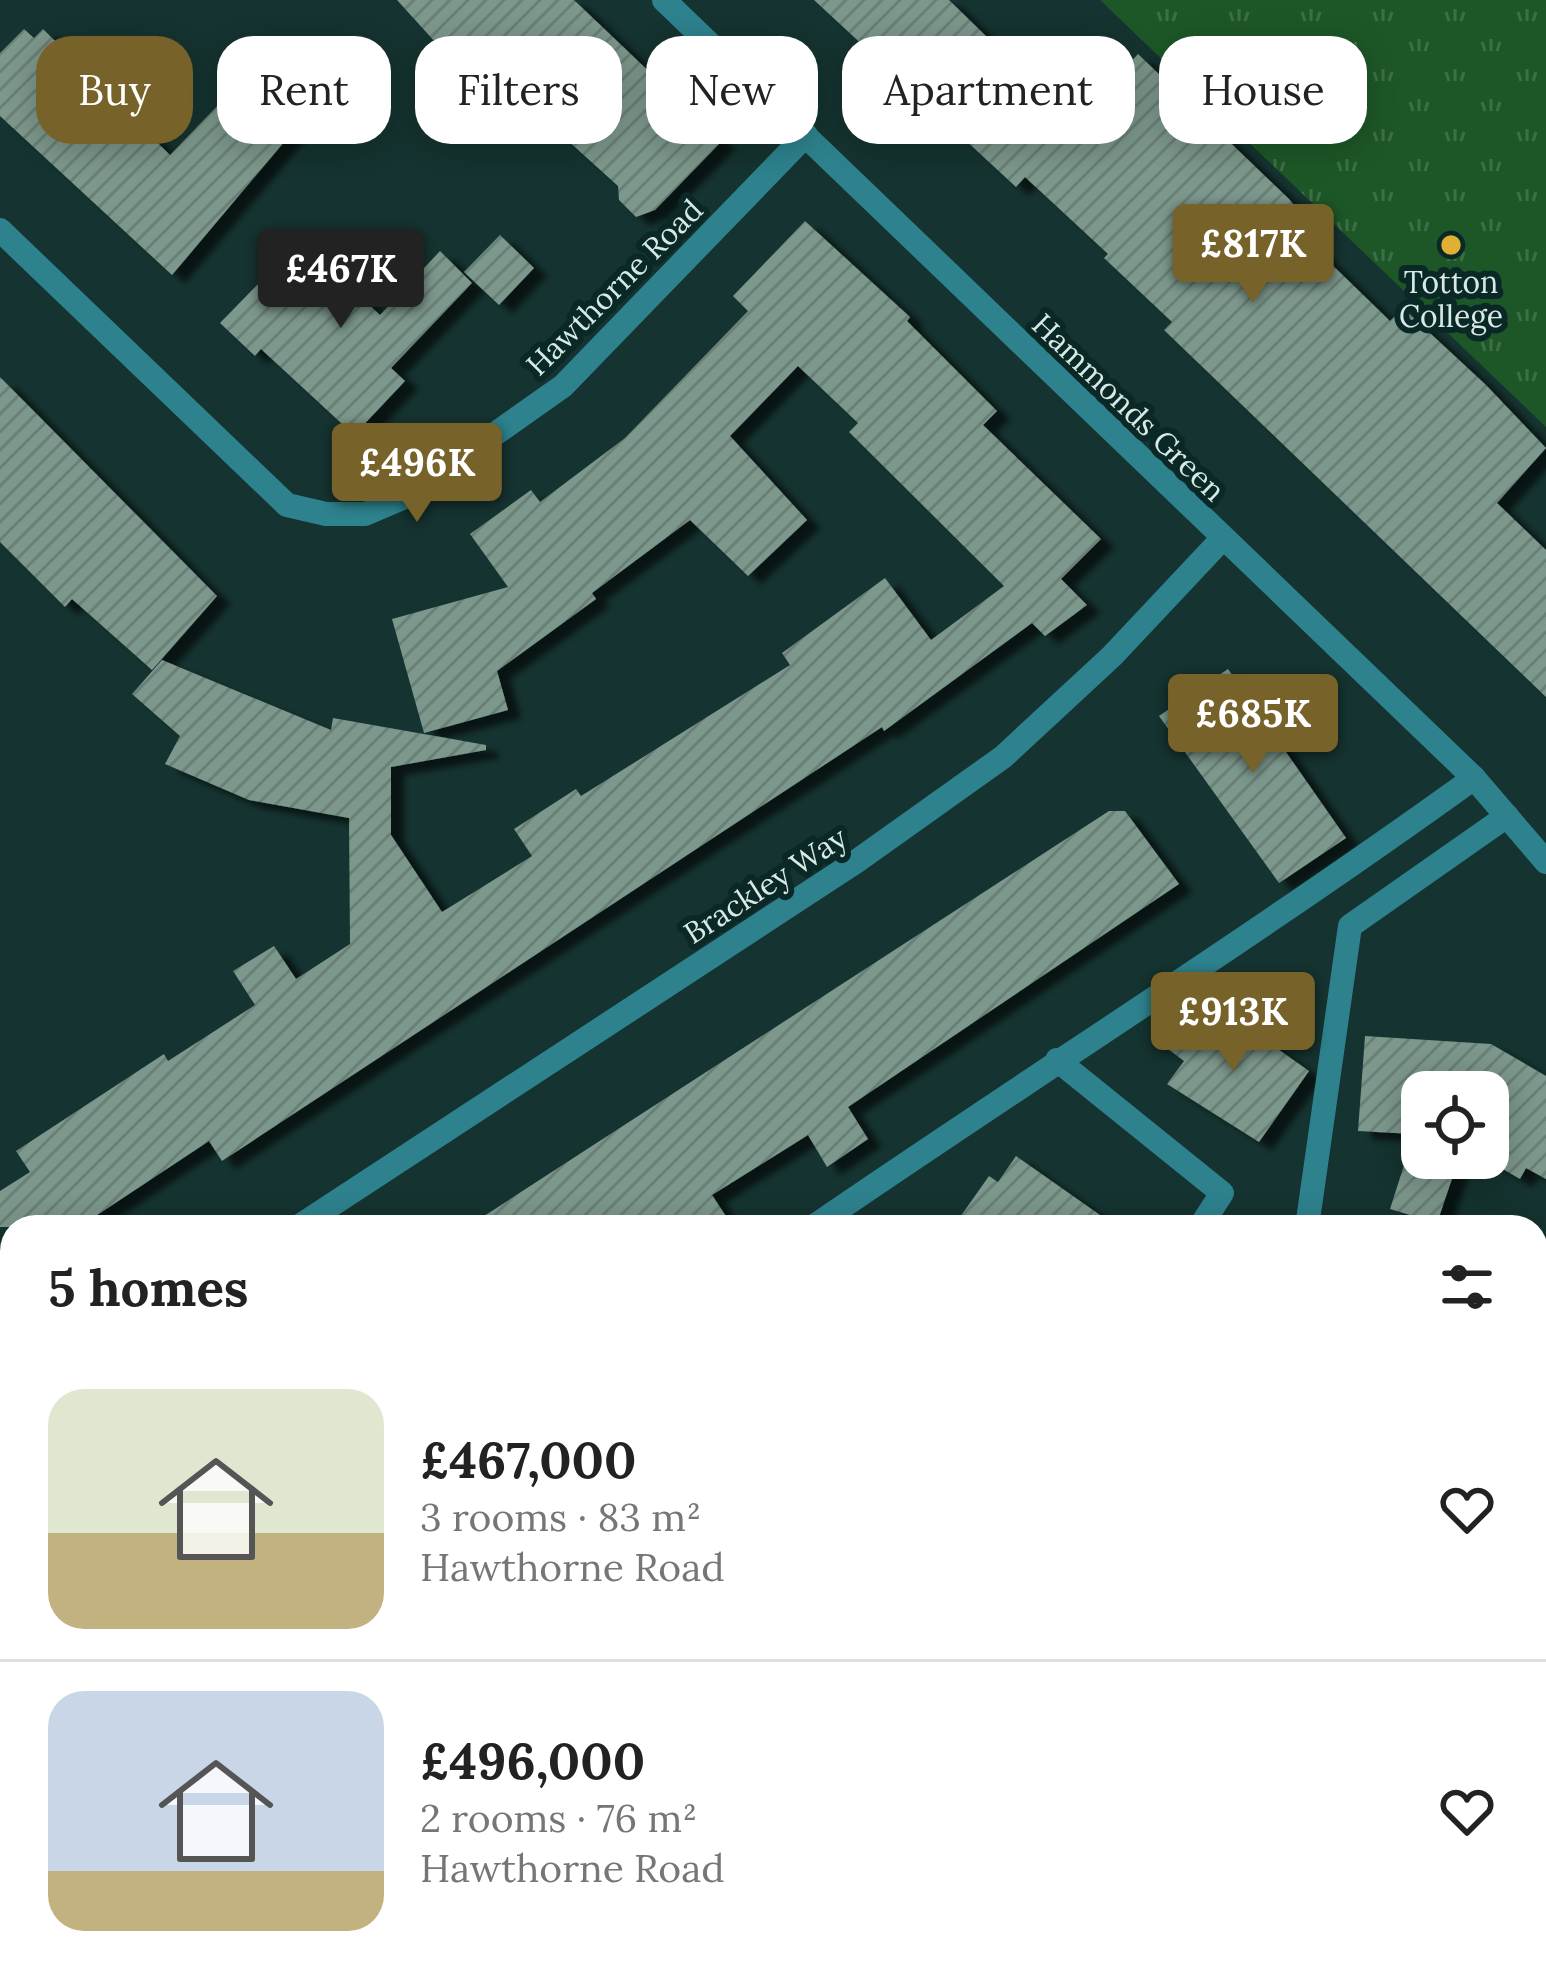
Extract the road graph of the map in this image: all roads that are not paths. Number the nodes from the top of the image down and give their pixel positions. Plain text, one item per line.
1 (664, 0) edge
2 (702, 36) edge
3 (797, 144) edge
4 (815, 144) edge
5 (0, 230) edge
6 (1222, 539) junction
7 (1474, 778) junction
8 (1507, 816) junction
9 (1546, 862) edge
10 (1057, 1060) junction
11 (316, 1215) edge
12 (831, 1215) edge
13 (1208, 1215) edge
14 (1309, 1215) edge

1 - 2 street, Hammonds Green
3 - 5 street, Hawthorne Road
4 - 6 street, Hammonds Green
6 - 7 street, Hammonds Green
6 - 11 street, Brackley Way
7 - 8 street, Hammonds Green
7 - 10 street
8 - 9 street, Hammonds Green
8 - 14 street
10 - 12 street
10 - 13 street

